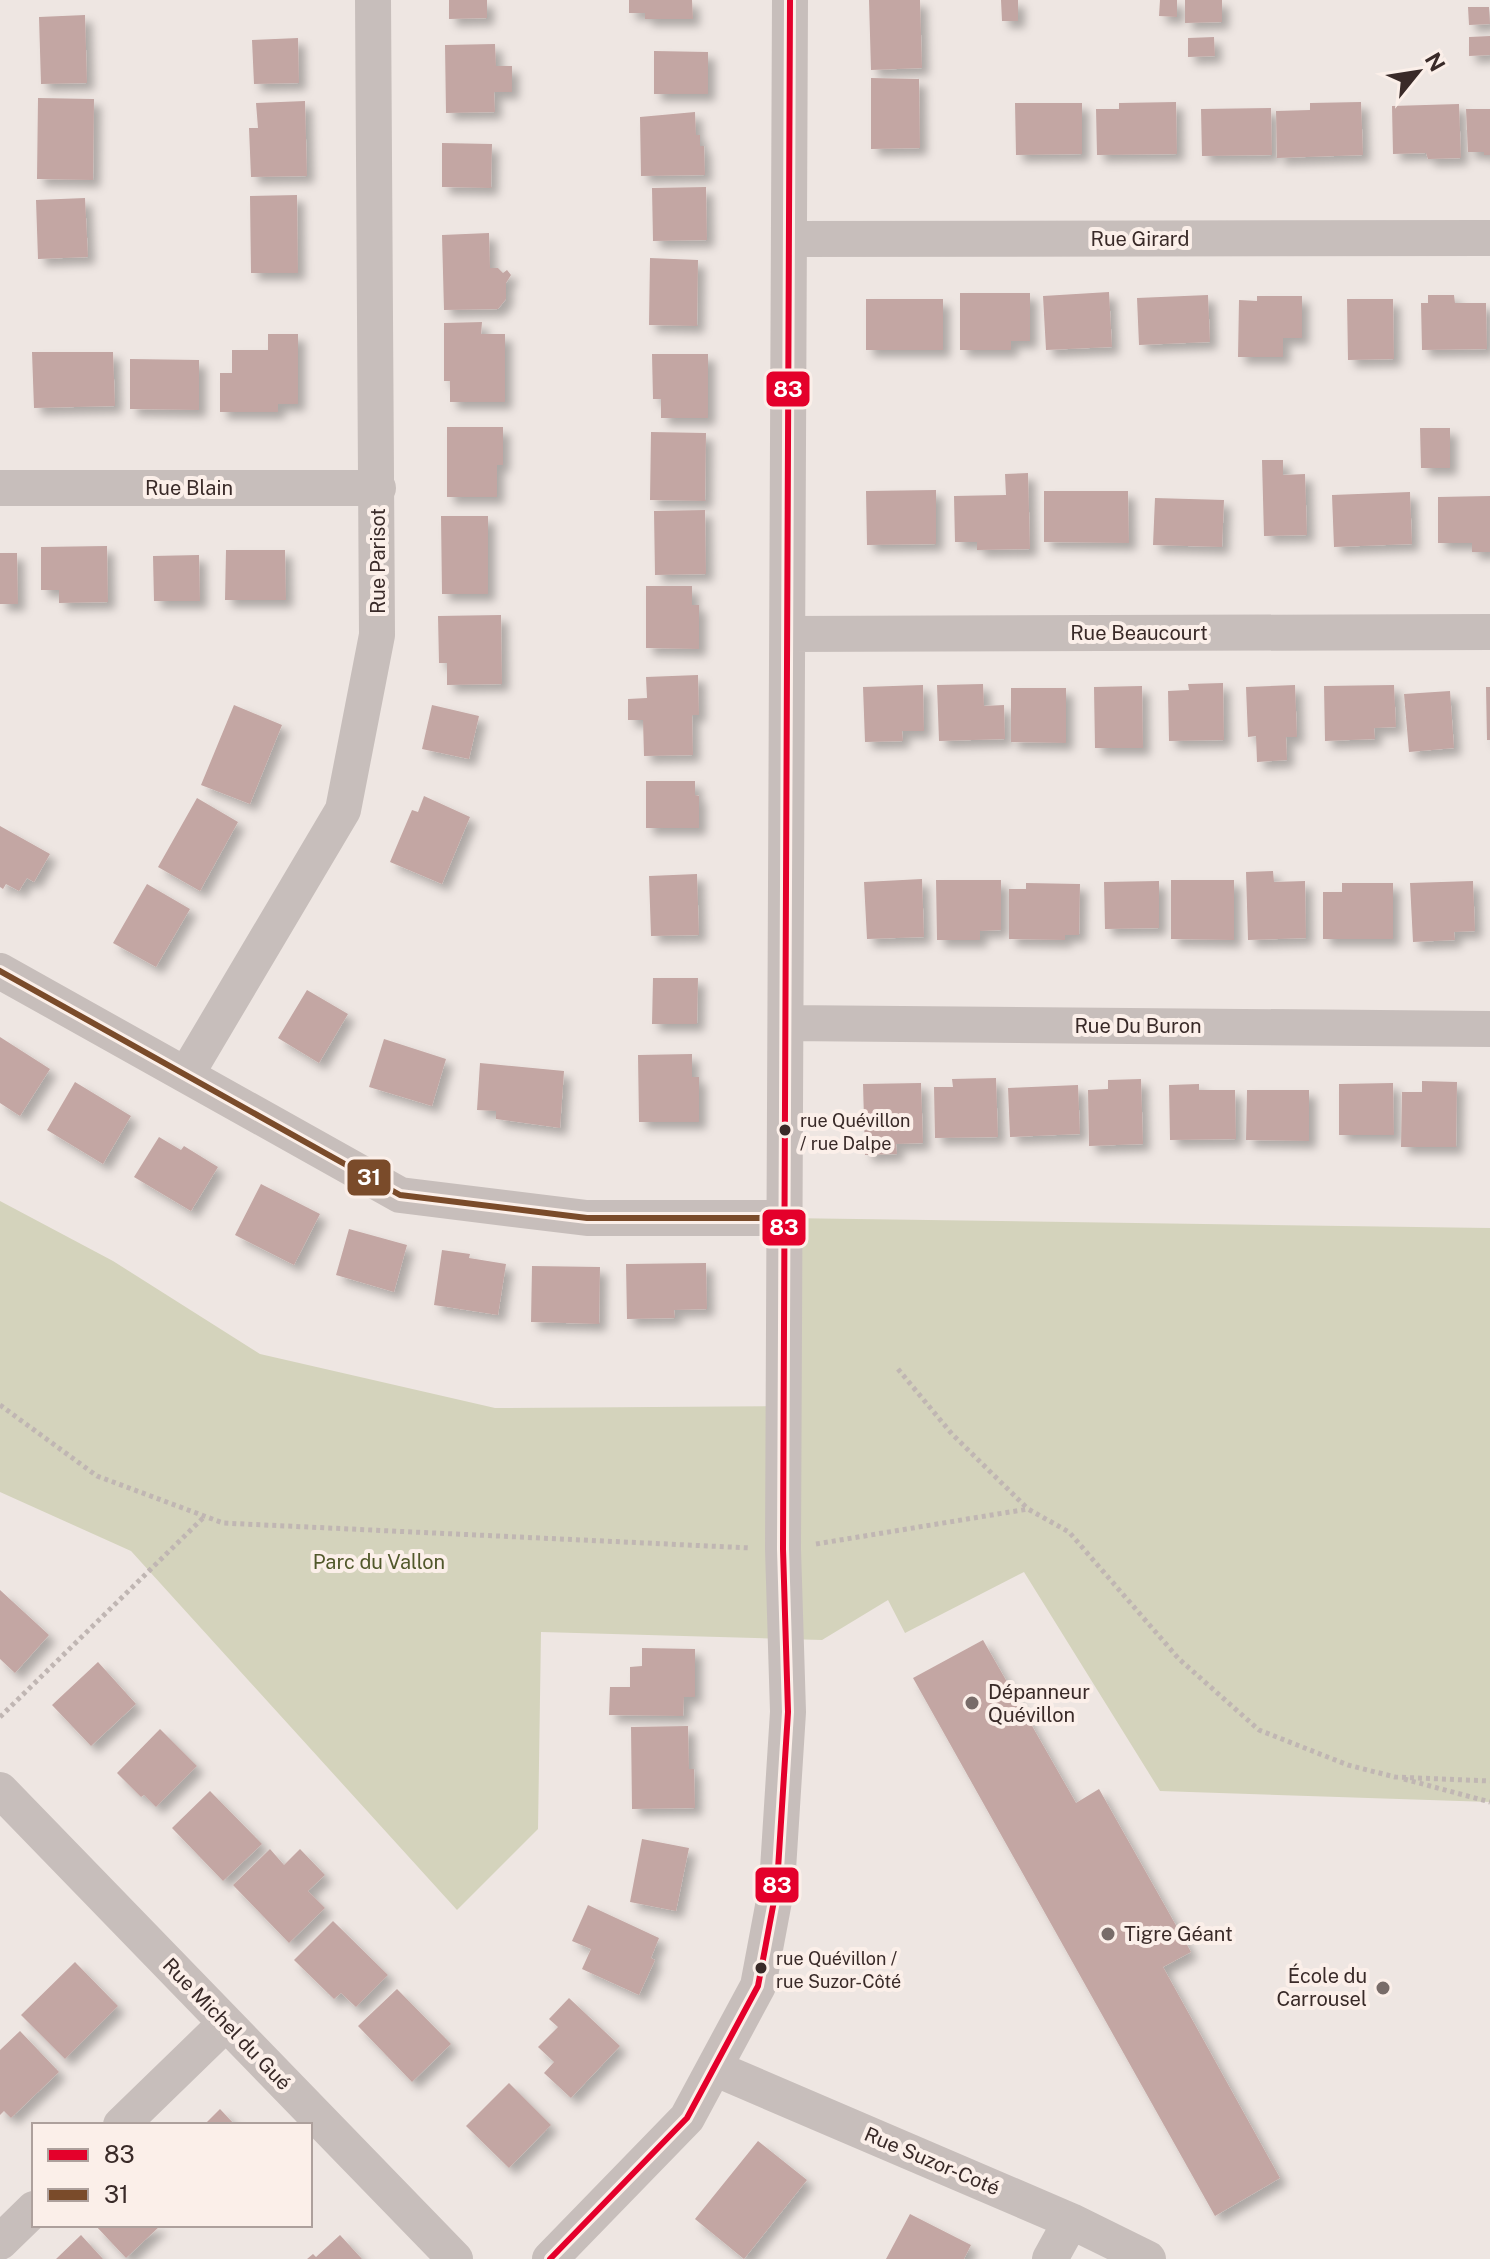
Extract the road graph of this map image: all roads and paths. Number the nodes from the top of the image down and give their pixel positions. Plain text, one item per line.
1 (373, 0) edge
2 (790, 0) edge
3 (1490, 238) edge
4 (790, 239) junction
5 (0, 488) edge
6 (378, 488) junction
7 (1490, 632) edge
8 (788, 634) junction
9 (0, 971) edge
10 (786, 1023) junction
11 (1490, 1029) edge
12 (186, 1075) junction
13 (785, 1218) junction
14 (898, 1369) dead end
15 (1028, 1509) dead end
16 (205, 1516) dead end
17 (0, 1717) edge
18 (1395, 1777) dead end
19 (0, 1790) edge
20 (1490, 1802) edge
21 (226, 2023) junction
22 (714, 2068) junction
23 (123, 2123) edge
24 (32, 2211) edge
25 (1071, 2221) junction
26 (0, 2242) edge
27 (455, 2259) edge
28 (550, 2259) edge
29 (1050, 2259) edge
30 (1148, 2259) edge

1 - 6 street, Rue Parisot
2 - 4 street
3 - 4 street, Rue Girard
4 - 8 street
5 - 6 street, Rue Blain
6 - 12 street, Rue Parisot
7 - 8 street, Rue Beaucourt
8 - 10 street
9 - 12 street
10 - 11 street, Rue Du Buron
10 - 13 street
12 - 13 street
13 - 22 street
14 - 15 path
16 - 17 path
18 - 20 path
19 - 21 street, Rue Michel du Gué
21 - 23 street
21 - 27 street, Rue Michel du Gué
22 - 25 street, Rue Suzor-Coté
22 - 28 street
24 - 26 street
25 - 29 street
25 - 30 street, Rue Suzor-Coté

